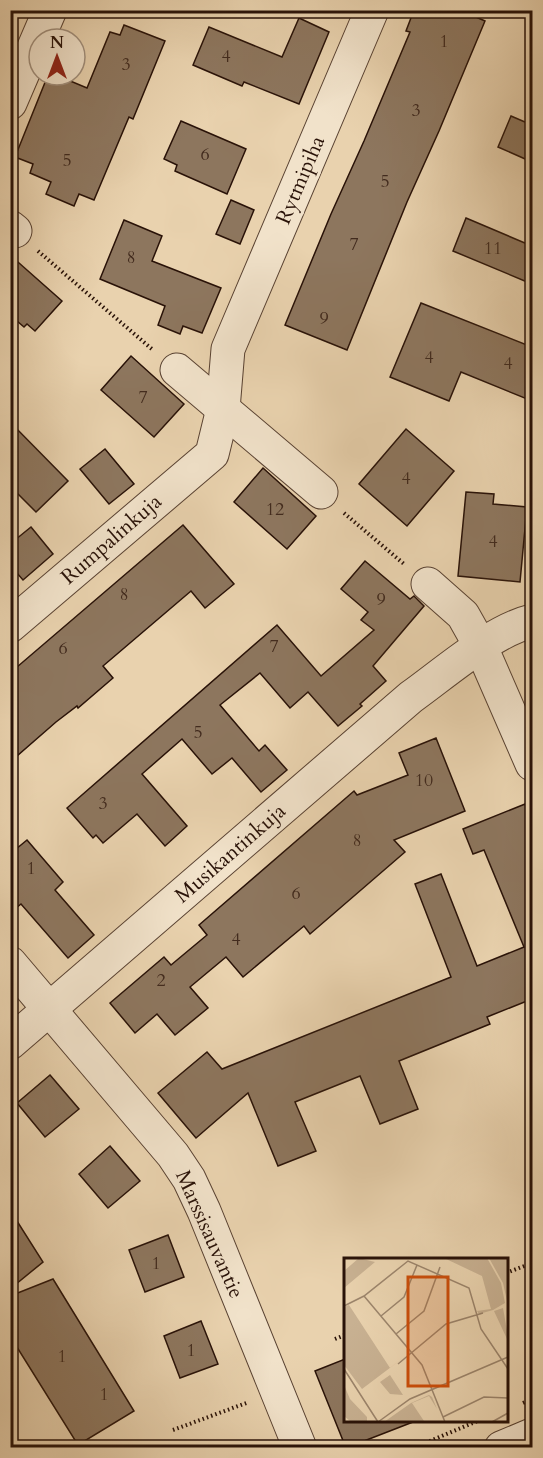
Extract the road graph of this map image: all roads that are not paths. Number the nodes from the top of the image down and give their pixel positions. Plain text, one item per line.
1 (50, 10) edge
2 (372, 10) edge
3 (10, 103) edge
4 (177, 370) road end
5 (224, 409) junction
6 (212, 454) joint
7 (321, 492) road end
8 (428, 584) road end
9 (524, 623) edge
10 (10, 626) edge
11 (481, 647) junction
12 (532, 764) edge
13 (10, 963) edge
14 (50, 1009) junction
15 (10, 1043) edge
16 (532, 1435) edge
17 (300, 1448) edge
18 (501, 1448) edge

1 - 3 street
2 - 5 street, Rytmipiha
4 - 5 street
5 - 6 street, Rytmipiha
5 - 7 street
6 - 10 street, Rumpalinkuja
8 - 11 street
9 - 11 street, Musikantinkuja
11 - 12 street
11 - 14 street, Musikantinkuja
13 - 14 street, Marssisauvantie
14 - 15 street, Musikantinkuja
14 - 17 street, Marssisauvantie
16 - 18 street

